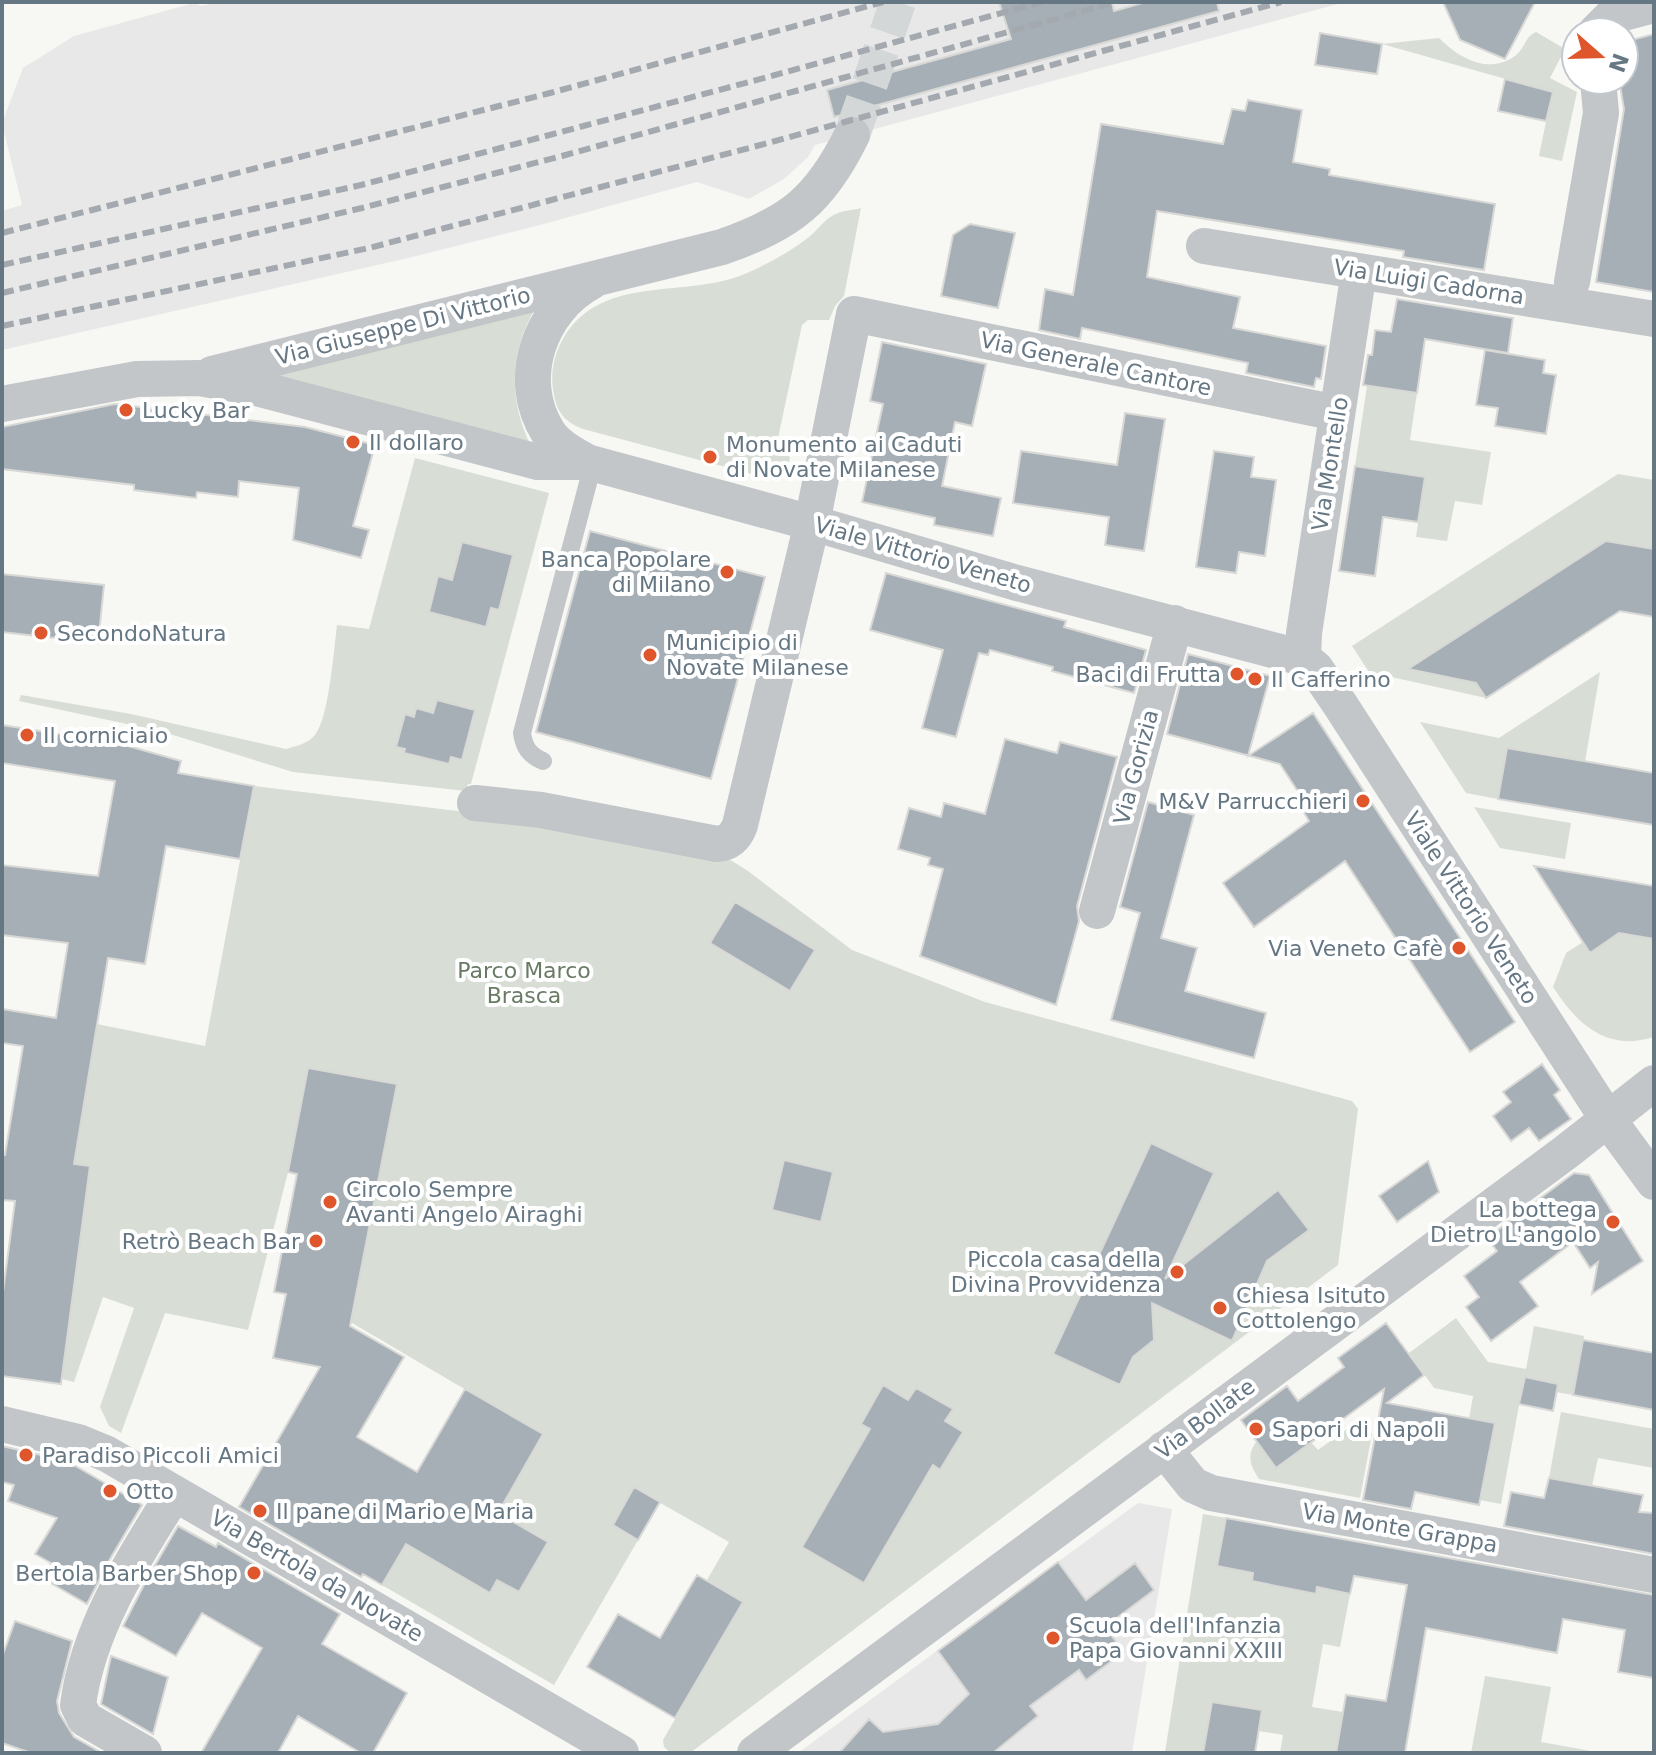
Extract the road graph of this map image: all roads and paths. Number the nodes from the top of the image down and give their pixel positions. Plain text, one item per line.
1 (1654, 5) edge
2 (1612, 16) edge
3 (1599, 96) edge
4 (852, 135) tunnel mouth
5 (1204, 246) dead end
6 (1359, 271) junction
7 (607, 274) junction
8 (1572, 282) dead end
9 (1654, 319) edge
10 (199, 378) junction
11 (2, 404) edge
12 (1337, 413) junction
13 (590, 463) junction
14 (812, 523) junction
15 (1175, 623) junction
16 (1303, 658) junction
17 (543, 761) dead end
18 (475, 803) dead end
19 (1097, 911) dead end
20 (1654, 1083) edge
21 (1607, 1118) junction
22 (1654, 1182) edge
23 (2, 1424) edge
24 (1164, 1449) junction
25 (174, 1494) junction
26 (1653, 1570) edge
27 (144, 1753) edge
28 (621, 1753) edge
29 (755, 1753) edge

1 - 2 street
3 - 8 street
4 - 7 street, Via Giuseppe Di Vittorio
5 - 6 street, Via Luigi Cadorna
6 - 9 street, Via Luigi Cadorna
6 - 12 street, Via Montello
7 - 10 street, Via Giuseppe Di Vittorio
7 - 13 street, Via Giuseppe Di Vittorio
10 - 11 street, Viale Vittorio Veneto
10 - 13 street, Viale Vittorio Veneto
12 - 14 street, Via Generale Cantore
12 - 16 street, Via Montello
13 - 14 street, Viale Vittorio Veneto
13 - 17 lane
14 - 15 street, Viale Vittorio Veneto
14 - 18 street
15 - 16 street, Viale Vittorio Veneto
15 - 19 street, Via Gorizia
16 - 21 street, Viale Vittorio Veneto
20 - 21 street, Via Bollate
21 - 22 street, Viale Vittorio Veneto
21 - 24 street, Via Bollate
23 - 25 street, Via Bertola da Novate
24 - 26 street, Via Monte Grappa
24 - 29 street, Via Bollate
25 - 27 street
25 - 28 street, Via Bertola da Novate

